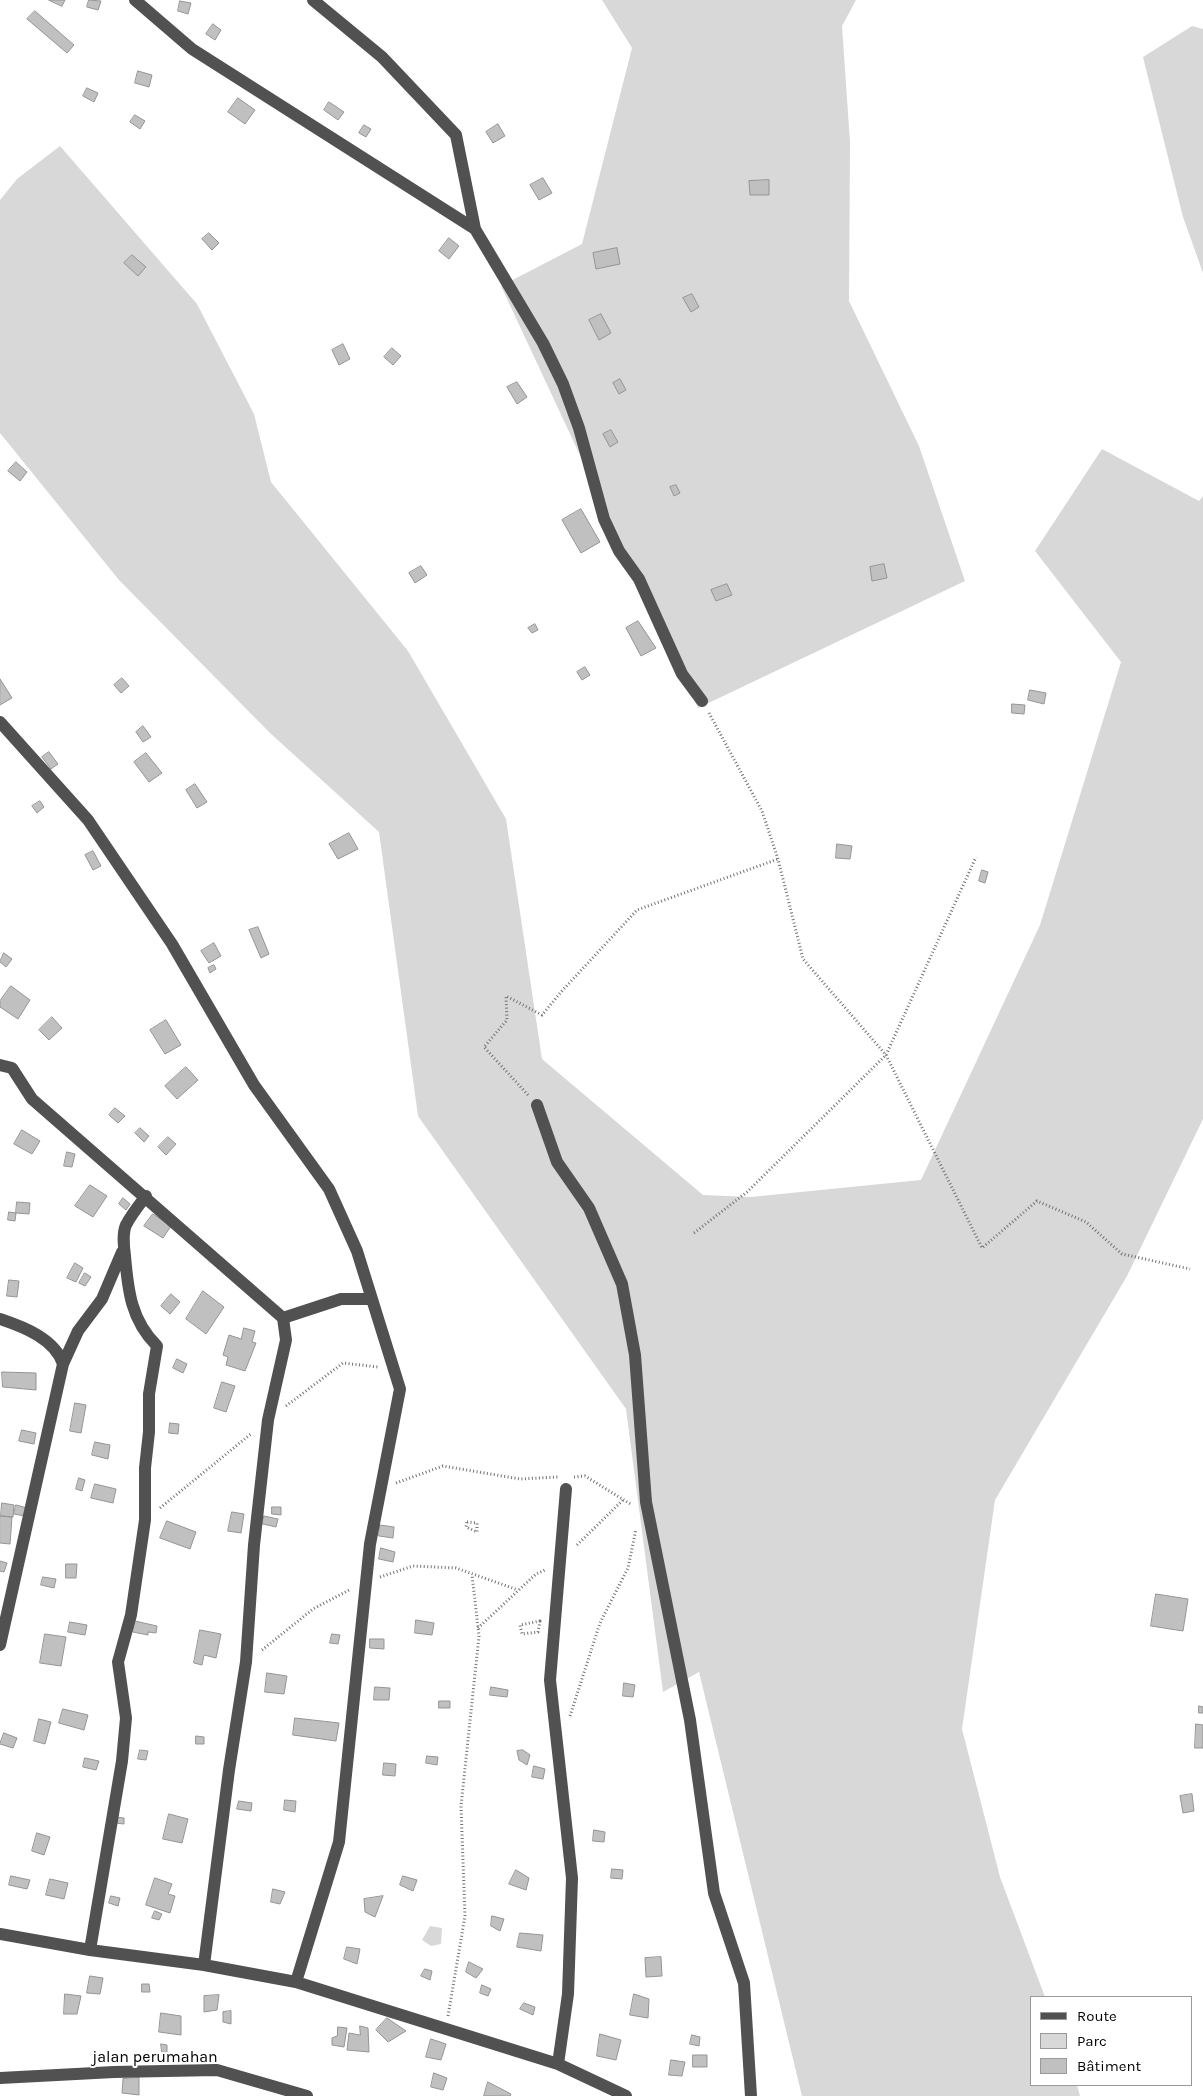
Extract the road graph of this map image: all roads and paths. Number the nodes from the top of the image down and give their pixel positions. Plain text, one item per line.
1 (135, 0) edge
2 (313, 0) edge
3 (475, 229) junction
4 (702, 701) joint
5 (0, 722) edge
6 (976, 857) dead end
7 (778, 859) junction
8 (886, 1055) junction
9 (0, 1065) edge
10 (537, 1105) joint
11 (146, 1196) junction
12 (694, 1233) dead end
13 (124, 1244) junction
14 (1190, 1269) dead end
15 (371, 1299) junction
16 (283, 1318) junction
17 (0, 1319) edge
18 (63, 1364) junction
19 (566, 1489) dead end
20 (379, 1490) junction
21 (639, 1510) dead end
22 (638, 1520) dead end
23 (518, 1590) dead end
24 (522, 1634) joint
25 (0, 1645) edge
26 (570, 1716) dead end
27 (0, 1934) edge
28 (90, 1950) junction
29 (204, 1965) junction
30 (296, 1982) junction
31 (446, 2029) junction
32 (558, 2064) junction
33 (0, 2078) edge
34 (307, 2096) edge
35 (626, 2096) edge
36 (751, 2096) edge

1 - 3 street
2 - 3 street
3 - 4 street
4 - 7 path
5 - 15 street
6 - 8 path
7 - 8 path
7 - 10 path
8 - 12 path
8 - 14 path
9 - 11 street
10 - 36 street
11 - 13 street
11 - 16 street
13 - 18 street
13 - 28 street
15 - 16 street
15 - 20 street
16 - 29 street
17 - 18 street
18 - 25 street
19 - 32 street
20 - 21 path
20 - 30 street
22 - 26 path
23 - 31 path
24 - 24 path
27 - 28 street
28 - 29 street
29 - 30 street
30 - 31 street
31 - 32 street
32 - 35 street
33 - 34 street, jalan perumahan

